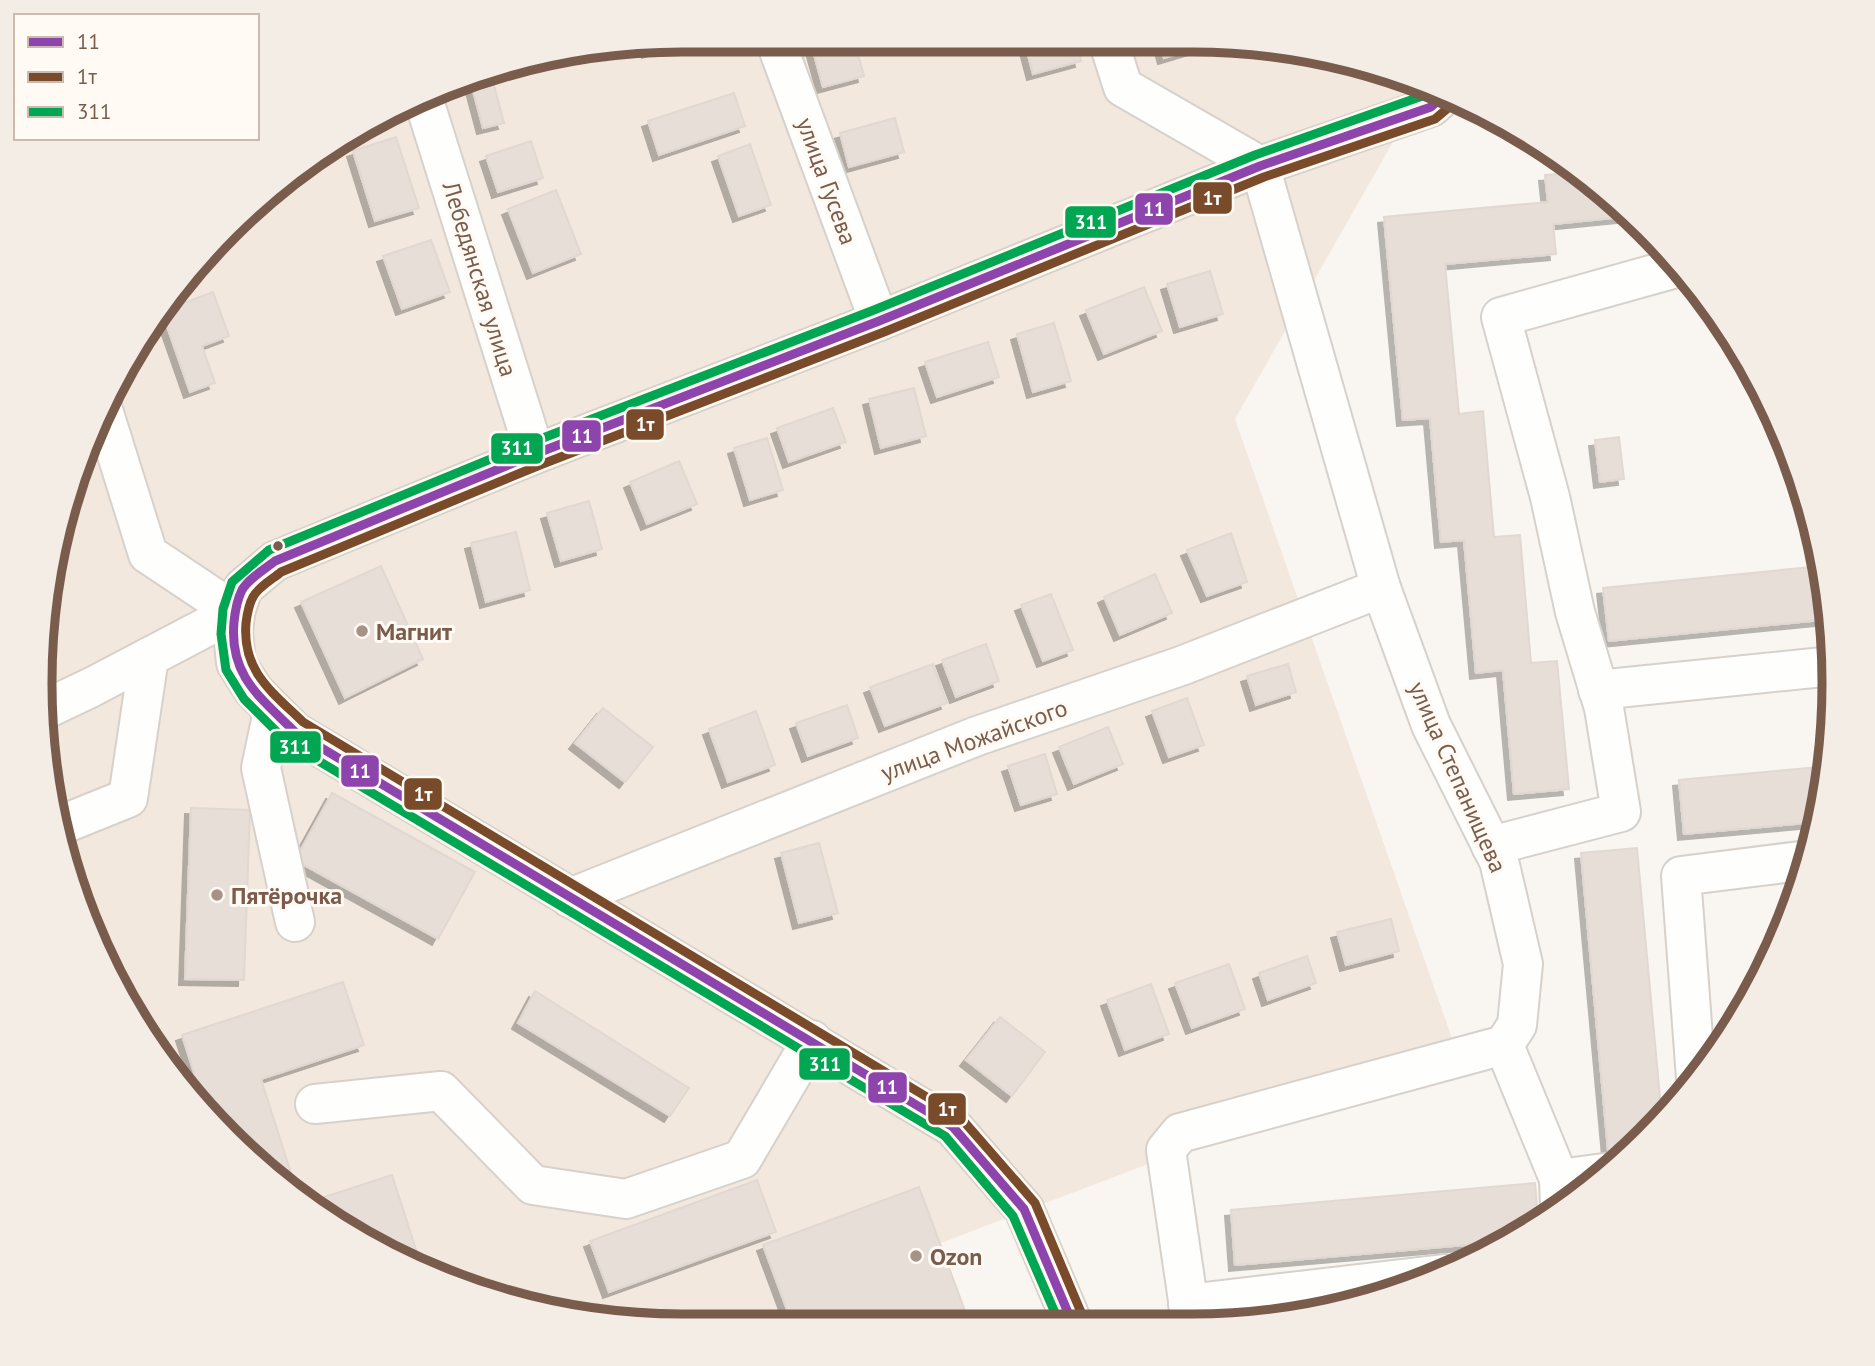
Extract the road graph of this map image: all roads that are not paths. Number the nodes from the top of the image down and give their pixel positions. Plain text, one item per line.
1 (779, 52) edge
2 (1112, 52) edge
3 (1437, 102) edge
4 (426, 108) edge
5 (1260, 166) junction
6 (1669, 270) edge
7 (879, 321) junction
8 (108, 425) edge
9 (535, 454) junction
10 (1381, 589) junction
11 (235, 612) junction
12 (149, 657) junction
13 (1822, 667) edge
14 (1598, 690) junction
15 (53, 705) edge
16 (273, 711) junction
17 (69, 822) edge
18 (1491, 846) junction
19 (1796, 861) edge
20 (570, 898) junction
21 (295, 922) dead end
22 (811, 1040) junction
23 (1504, 1045) junction
24 (1695, 1063) edge
25 (315, 1104) dead end
26 (1559, 1193) edge
27 (1391, 1281) edge
28 (1190, 1312) edge
29 (1069, 1314) edge

1 - 7 street, улица Гусева
2 - 5 street
3 - 5 street
4 - 9 street, Лебедянская улица
5 - 7 street
5 - 10 street, улица Степанищева
6 - 14 street
7 - 9 street
8 - 11 street
9 - 11 street
10 - 18 street, улица Степанищева
10 - 20 street, улица Можайского
11 - 12 street
11 - 16 street
12 - 15 street
12 - 17 street
13 - 14 street
14 - 18 street
16 - 20 street
16 - 21 street
18 - 23 street, улица Степанищева
19 - 24 street
20 - 22 street
22 - 25 street
22 - 29 street
23 - 26 street
23 - 28 street
27 - 28 street

